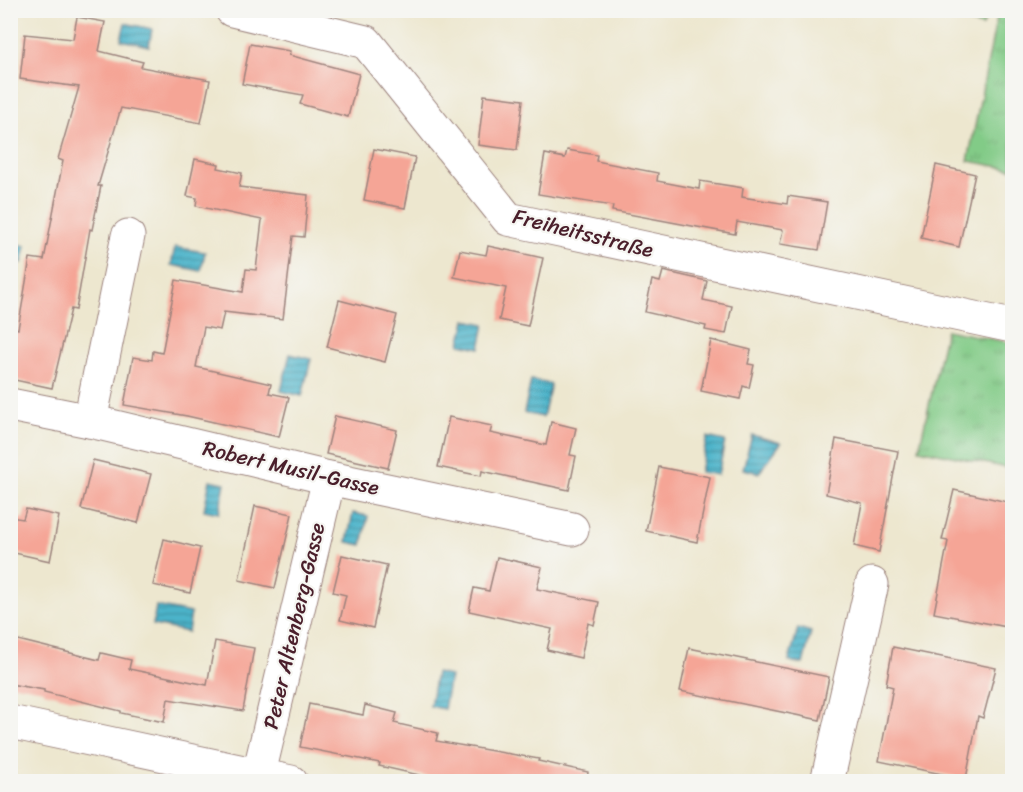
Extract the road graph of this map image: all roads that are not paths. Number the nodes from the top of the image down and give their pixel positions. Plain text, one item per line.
1 (232, 10) edge
2 (128, 236) dead end
3 (1012, 326) edge
4 (10, 405) edge
5 (90, 421) junction
6 (329, 478) junction
7 (572, 529) dead end
8 (872, 584) dead end
9 (10, 722) edge
10 (258, 778) edge
11 (291, 782) edge
12 (827, 782) edge

1 - 3 street, Freiheitsstraße
2 - 5 street
4 - 5 street, Robert Musil-Gasse
5 - 6 street, Robert Musil-Gasse
6 - 7 street, Robert Musil-Gasse
6 - 10 street, Peter Altenberg-Gasse
8 - 12 street
9 - 10 street
10 - 11 street

